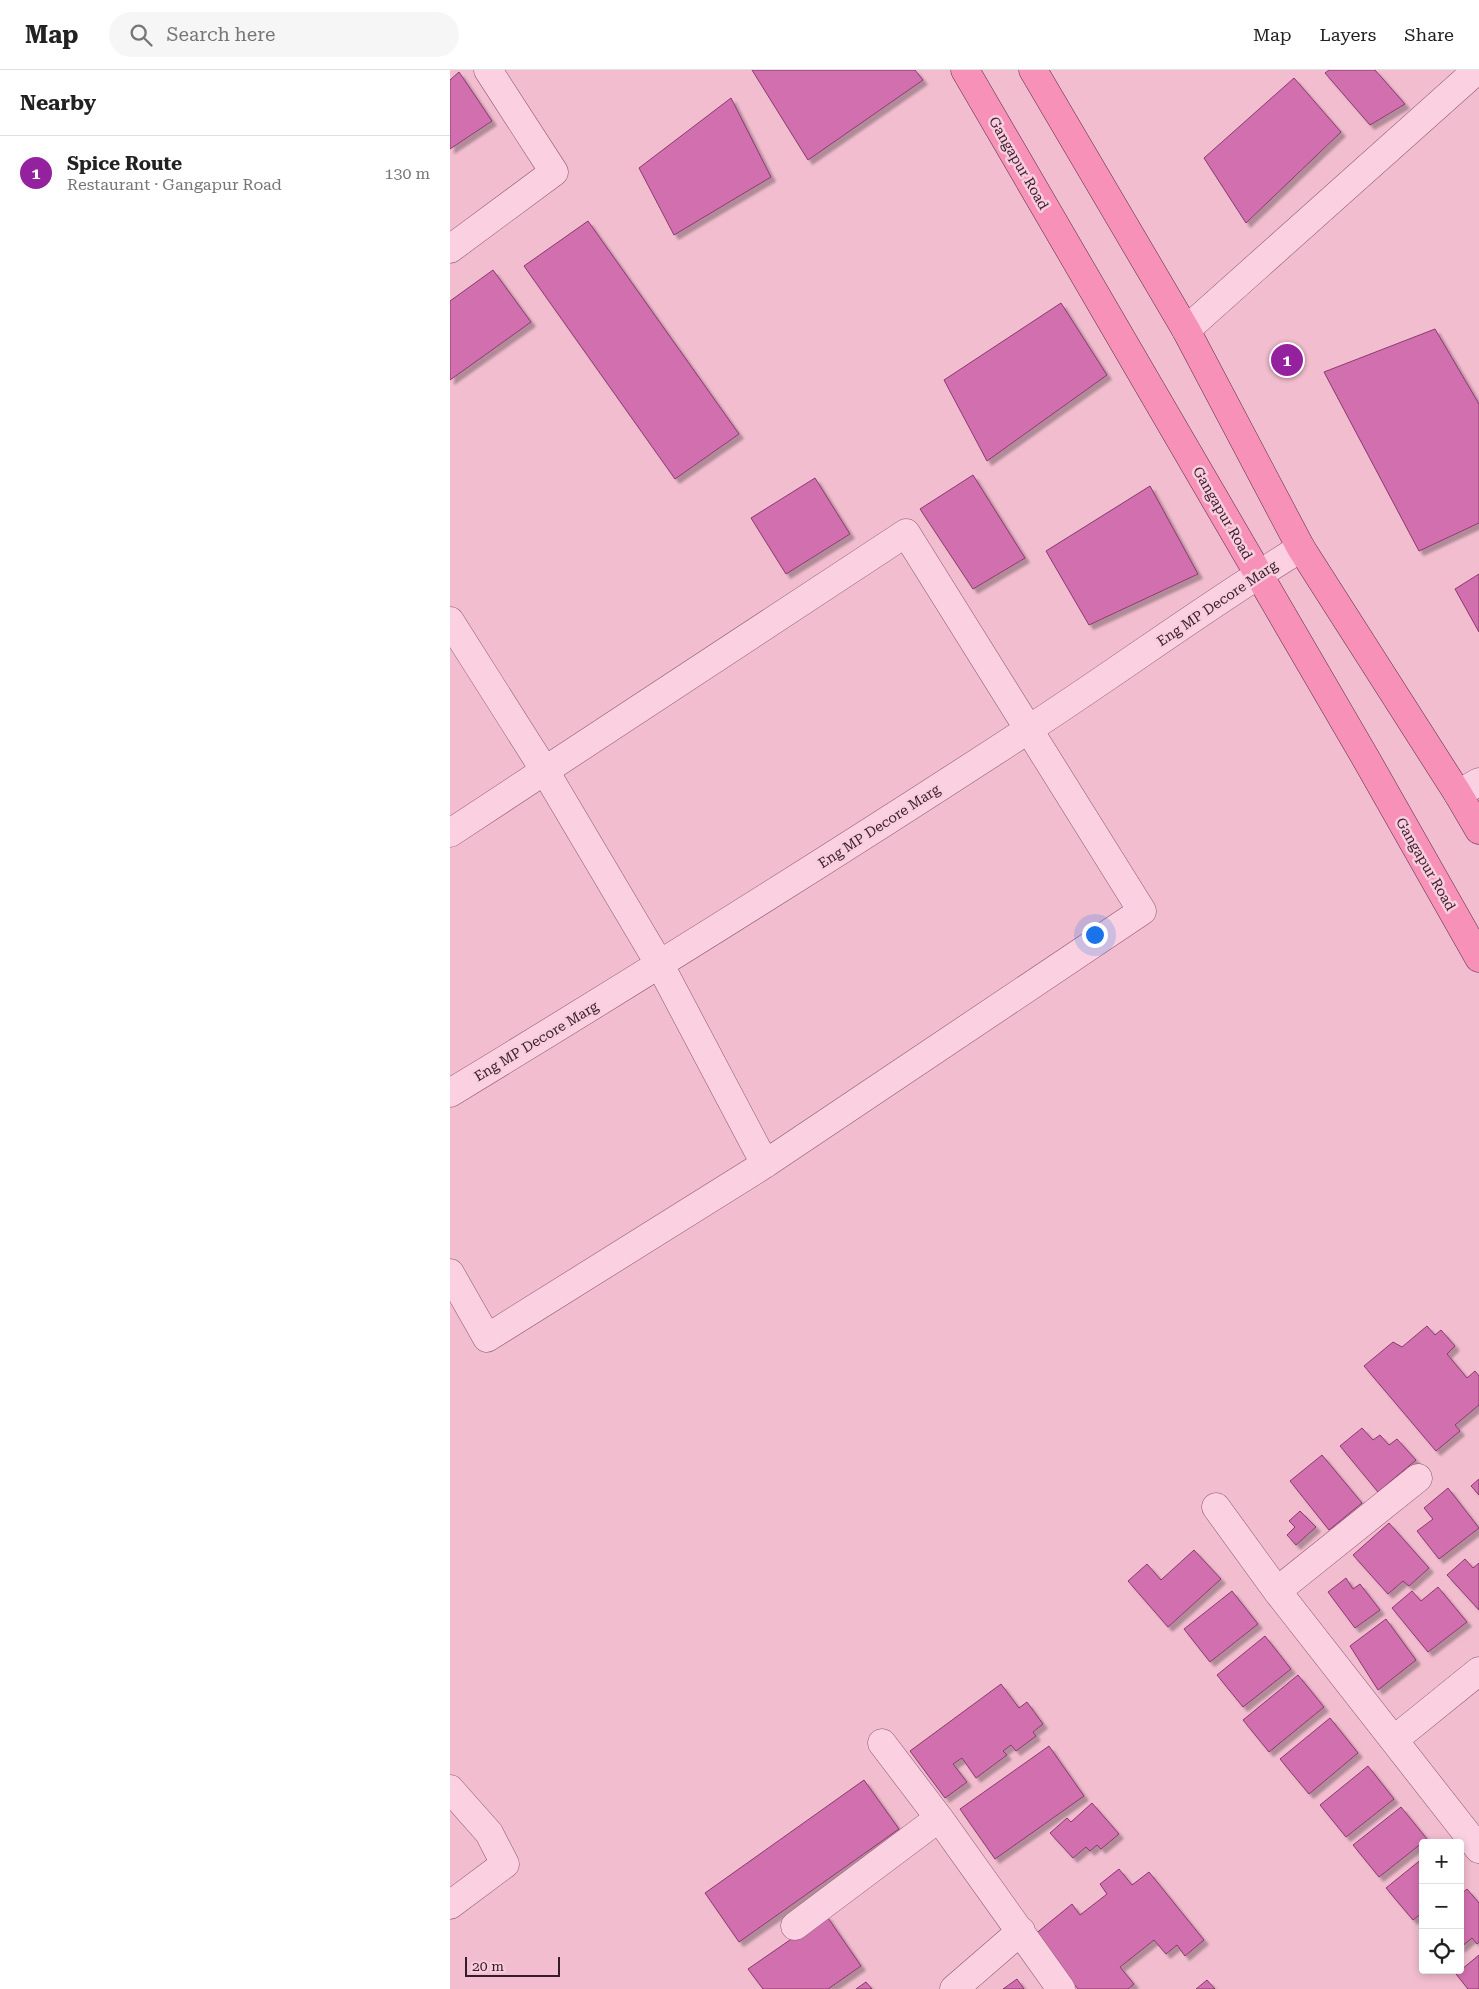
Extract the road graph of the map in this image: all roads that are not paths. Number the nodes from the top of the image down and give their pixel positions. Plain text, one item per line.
1 (488, 70) edge
2 (965, 70) edge
3 (1033, 70) edge
4 (1477, 70) edge
5 (450, 249) edge
6 (1186, 330) junction
7 (1301, 548) junction
8 (1258, 574) junction
9 (450, 621) edge
10 (1029, 730) junction
11 (544, 771) junction
12 (1468, 788) edge
13 (1479, 830) edge
14 (450, 833) edge
15 (1479, 958) edge
16 (660, 965) junction
17 (450, 1094) edge
18 (765, 1164) junction
19 (450, 1273) edge
20 (1418, 1478) dead end
21 (1216, 1508) dead end
22 (1277, 1591) junction
23 (1479, 1671) edge
24 (1395, 1739) junction
25 (882, 1743) dead end
26 (450, 1790) edge
27 (939, 1818) junction
28 (1479, 1849) edge
29 (450, 1905) edge
30 (794, 1926) dead end
31 (1021, 1931) junction
32 (954, 1989) edge
33 (1061, 1989) edge

1 - 5 street
2 - 8 main road, Gangapur Road
3 - 6 main road
4 - 6 street
6 - 7 main road
7 - 8 street, Eng MP Decore Marg
7 - 12 main road
8 - 10 street, Eng MP Decore Marg
8 - 15 main road, Gangapur Road
9 - 11 street
10 - 11 street
10 - 16 street, Eng MP Decore Marg
10 - 18 street
11 - 14 street
11 - 16 street
12 - 13 main road
16 - 17 street, Eng MP Decore Marg
16 - 18 street
18 - 19 street
20 - 22 street
21 - 22 street
22 - 24 street
23 - 24 street
24 - 28 street
25 - 27 street
26 - 29 street
27 - 30 street
27 - 31 street
31 - 32 street
31 - 33 street

